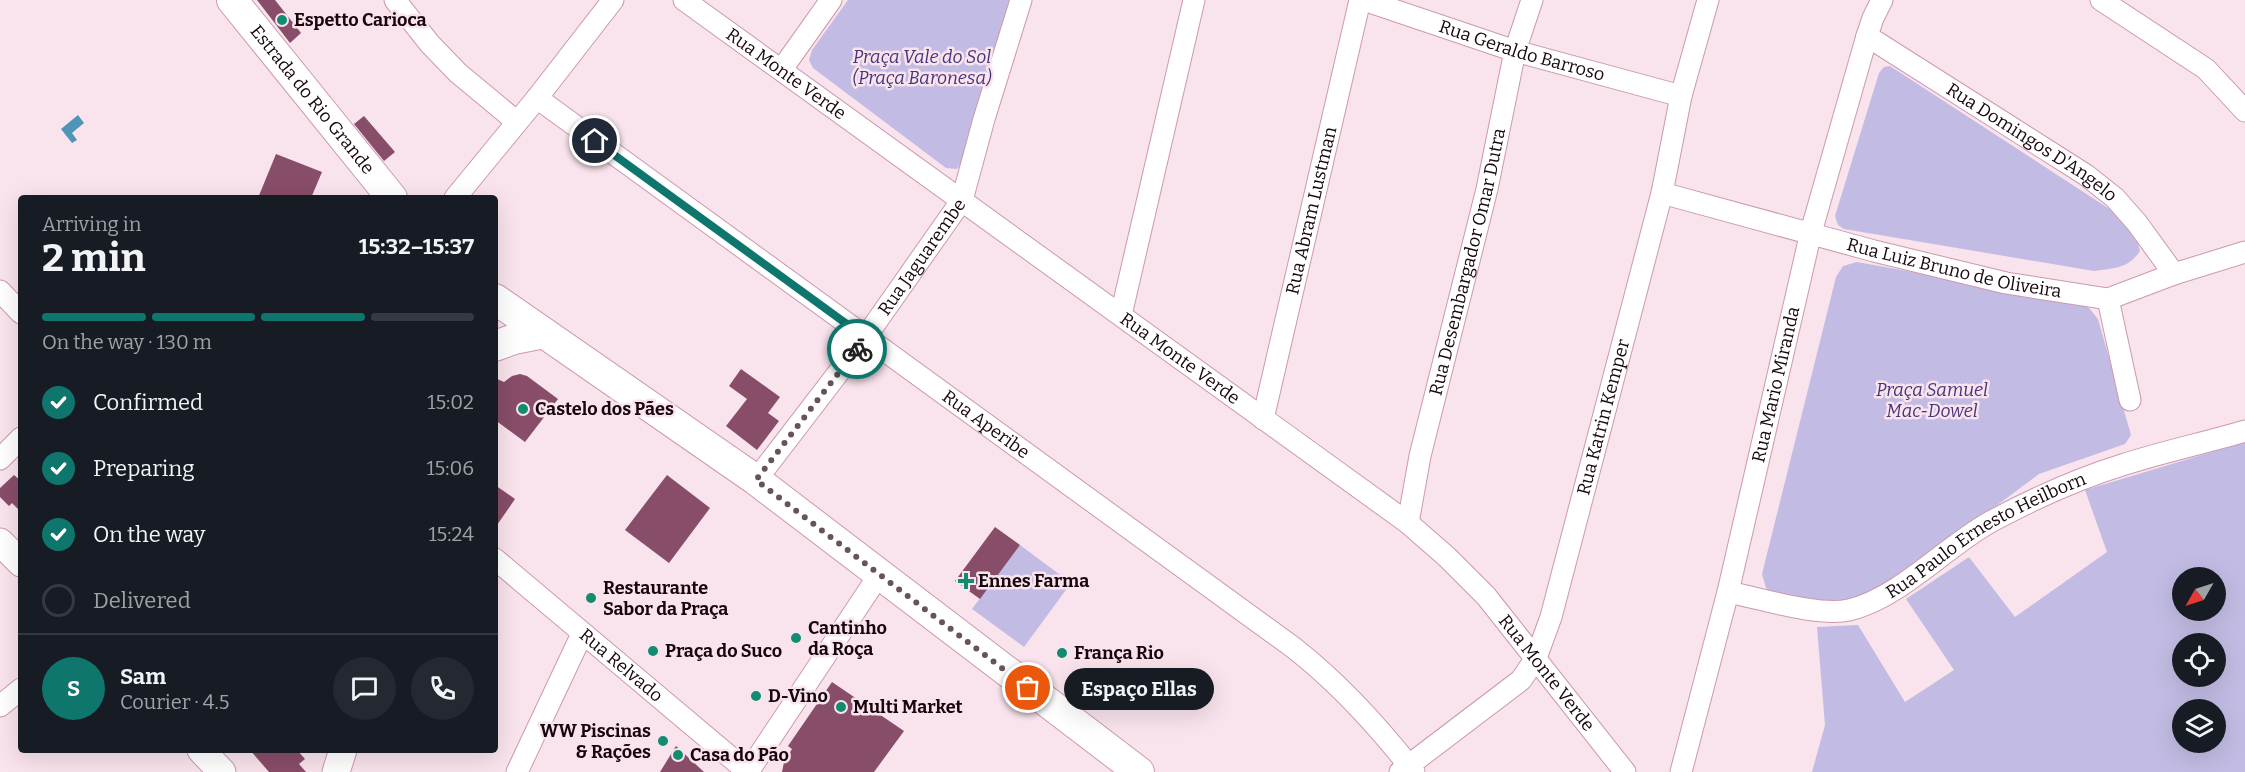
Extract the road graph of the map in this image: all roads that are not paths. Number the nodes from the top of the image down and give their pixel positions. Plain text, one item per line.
1 (232, 0) edge
2 (613, 0) edge
3 (684, 0) edge
4 (831, 0) edge
5 (1021, 0) edge
6 (1194, 0) edge
7 (1360, 0) edge
8 (1364, 0) edge
9 (1532, 0) edge
10 (1708, 0) edge
11 (1882, 0) edge
12 (2101, 0) edge
13 (406, 5) edge
14 (1867, 36) junction
15 (1515, 51) junction
16 (782, 69) junction
17 (1681, 96) junction
18 (537, 98) junction
19 (2245, 111) edge
20 (517, 122) junction
21 (1662, 193) junction
22 (390, 195) edge
23 (457, 195) edge
24 (962, 201) junction
25 (1811, 232) junction
26 (2245, 252) edge
27 (2174, 274) junction
28 (0, 291) edge
29 (2108, 299) junction
30 (498, 301) edge
31 (18, 310) edge
32 (1121, 315) junction
33 (544, 333) junction
34 (866, 338) junction
35 (498, 345) edge
36 (2130, 400) dead end
37 (1263, 419) junction
38 (2245, 431) edge
39 (18, 441) edge
40 (0, 459) edge
41 (756, 480) junction
42 (1408, 523) junction
43 (0, 542) edge
44 (18, 559) edge
45 (498, 563) edge
46 (879, 575) junction
47 (1728, 592) junction
48 (582, 634) junction
49 (1536, 658) junction
50 (18, 691) edge
51 (0, 706) edge
52 (204, 753) edge
53 (342, 753) edge
54 (1407, 770) edge
55 (222, 772) edge
56 (336, 772) edge
57 (517, 772) edge
58 (748, 772) edge
59 (1139, 772) edge
60 (1625, 772) edge
61 (1681, 772) edge

1 - 22 main road, Estrada do Rio Grande
2 - 18 street
3 - 16 street, Rua Monte Verde
4 - 16 street
5 - 24 street, Rua Jaguarembe
6 - 32 street
7 - 37 street, Rua Abram Lustman
8 - 15 street, Rua Geraldo Barroso
9 - 15 street, Rua Desembargador Omar Dutra
10 - 17 street, Rua Katrin Kemper
11 - 14 street, Rua Mario Miranda
12 - 19 street
13 - 20 street
14 - 25 street, Rua Mario Miranda
14 - 27 street, Rua Domingos D'Angelo
15 - 17 street, Rua Geraldo Barroso
15 - 42 street, Rua Desembargador Omar Dutra
16 - 24 street, Rua Monte Verde
17 - 21 street, Rua Katrin Kemper
18 - 20 street
18 - 34 street, Rua Aperibe
20 - 23 street
21 - 25 street, Rua Luiz Bruno de Oliveira
21 - 49 street, Rua Katrin Kemper
24 - 32 street, Rua Monte Verde
24 - 34 street, Rua Jaguarembe
25 - 29 street, Rua Luiz Bruno de Oliveira
25 - 47 street, Rua Mario Miranda
26 - 27 street, Rua Luiz Bruno de Oliveira
27 - 29 street, Rua Luiz Bruno de Oliveira
28 - 31 street
29 - 36 street
30 - 33 main road
32 - 37 street, Rua Monte Verde
33 - 35 main road
33 - 41 main road
34 - 41 street, Rua Jaguarembe
34 - 54 street, Rua Aperibe
37 - 42 street, Rua Monte Verde
38 - 47 street, Rua Paulo Ernesto Heilborn
39 - 40 street
41 - 46 main road
42 - 49 street, Rua Monte Verde
43 - 44 street
45 - 48 street, Rua Relvado
46 - 58 street
46 - 59 main road
47 - 61 street, Rua Mario Miranda
48 - 57 street
48 - 58 street, Rua Relvado
49 - 54 street, Rua Katrin Kemper
49 - 60 street, Rua Monte Verde
50 - 51 street
52 - 55 street
53 - 56 street

